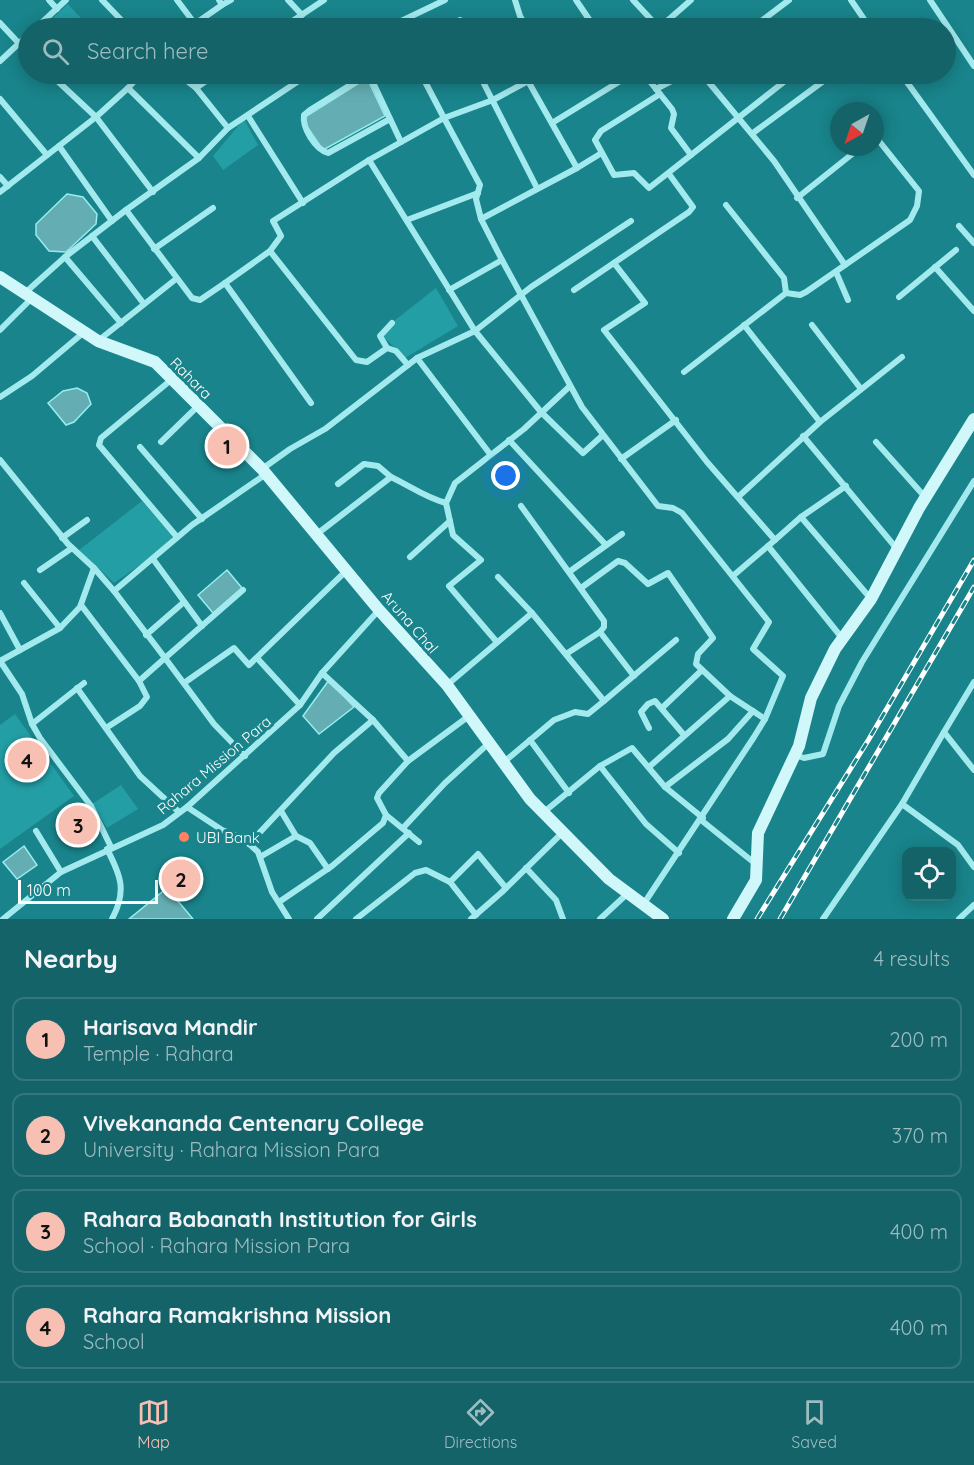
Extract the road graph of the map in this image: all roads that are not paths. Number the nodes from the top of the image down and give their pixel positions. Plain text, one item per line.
1 (49, 0) edge
2 (66, 0) edge
3 (102, 0) edge
4 (177, 0) edge
5 (231, 0) edge
6 (288, 0) edge
7 (324, 0) edge
8 (445, 0) edge
9 (515, 0) edge
10 (576, 0) edge
11 (633, 0) edge
12 (691, 0) edge
13 (789, 0) edge
14 (851, 0) edge
15 (930, 0) edge
16 (220, 3) edge
17 (57, 9) junction
18 (302, 15) junction
19 (47, 18) edge
20 (119, 18) edge
21 (187, 18) edge
22 (202, 18) edge
23 (297, 18) edge
24 (412, 18) edge
25 (521, 18) edge
26 (588, 18) edge
27 (649, 18) edge
28 (670, 18) edge
29 (765, 18) edge
30 (863, 18) edge
31 (942, 18) edge
32 (0, 23) edge
33 (956, 39) edge
34 (18, 43) edge
35 (18, 45) edge
36 (0, 61) edge
37 (974, 66) edge
38 (61, 84) edge
39 (131, 84) edge
40 (191, 84) edge
41 (202, 84) edge
42 (294, 84) edge
43 (352, 84) edge
44 (373, 84) edge
45 (426, 84) edge
46 (484, 84) edge
47 (522, 84) edge
48 (530, 84) edge
49 (615, 84) edge
50 (652, 84) edge
51 (670, 84) edge
52 (710, 84) edge
53 (782, 84) edge
54 (819, 84) edge
55 (908, 84) edge
56 (128, 87) junction
57 (196, 88) junction
58 (658, 92) junction
59 (0, 99) edge
60 (493, 100) junction
61 (248, 116) junction
62 (96, 117) junction
63 (444, 118) junction
64 (390, 119) junction
65 (740, 119) junction
66 (552, 123) junction
67 (228, 129) junction
68 (753, 133) junction
69 (401, 142) junction
70 (59, 146) junction
71 (884, 147) edge
72 (600, 154) junction
73 (47, 155) junction
74 (691, 155) junction
75 (850, 156) edge
76 (199, 158) junction
77 (369, 160) junction
78 (577, 168) junction
79 (973, 173) edge
80 (669, 174) junction
81 (0, 177) edge
82 (8, 186) junction
83 (537, 188) junction
84 (0, 192) edge
85 (153, 192) junction
86 (478, 193) junction
87 (798, 198) junction
88 (303, 203) junction
89 (726, 205) dead end
90 (213, 208) dead end
91 (126, 210) junction
92 (481, 219) junction
93 (407, 220) junction
94 (112, 221) junction
95 (631, 221) dead end
96 (959, 226) dead end
97 (92, 236) junction
98 (974, 243) edge
99 (154, 249) junction
100 (270, 250) junction
101 (956, 250) dead end
102 (65, 257) junction
103 (502, 260) junction
104 (614, 263) junction
105 (845, 265) junction
106 (935, 267) junction
107 (836, 272) junction
108 (0, 277) edge
109 (176, 279) junction
110 (225, 283) junction
111 (450, 290) junction
112 (574, 290) dead end
113 (786, 292) junction
114 (30, 294) junction
115 (522, 294) junction
116 (899, 297) dead end
117 (848, 300) dead end
118 (144, 304) junction
119 (974, 311) edge
120 (121, 323) junction
121 (392, 323) dead end
122 (744, 325) junction
123 (812, 325) dead end
124 (0, 330) edge
125 (475, 331) junction
126 (83, 333) junction
127 (98, 341) junction
128 (387, 348) junction
129 (902, 357) dead end
130 (417, 358) junction
131 (408, 365) junction
132 (684, 372) dead end
133 (171, 380) junction
134 (570, 386) junction
135 (861, 389) junction
136 (0, 397) edge
137 (311, 403) dead end
138 (198, 406) junction
139 (541, 412) junction
140 (974, 419) edge
141 (676, 420) junction
142 (820, 422) junction
143 (603, 435) junction
144 (803, 436) junction
145 (509, 440) junction
146 (161, 442) dead end
147 (876, 442) dead end
148 (140, 447) dead end
149 (490, 454) junction
150 (621, 459) junction
151 (0, 460) edge
152 (264, 471) junction
153 (391, 477) junction
154 (974, 481) edge
155 (338, 484) dead end
156 (846, 486) junction
157 (738, 497) junction
158 (926, 498) junction
159 (446, 503) junction
160 (521, 506) dead end
161 (801, 517) junction
162 (202, 519) junction
163 (87, 520) dead end
164 (450, 521) junction
165 (317, 534) junction
166 (622, 534) dead end
167 (177, 537) junction
168 (62, 538) junction
169 (775, 540) junction
170 (605, 544) junction
171 (768, 546) junction
172 (72, 548) junction
173 (897, 550) junction
174 (410, 557) dead end
175 (153, 560) junction
176 (94, 568) junction
177 (40, 570) dead end
178 (347, 570) junction
179 (569, 572) junction
180 (734, 575) junction
181 (498, 576) dead end
182 (24, 583) dead end
183 (581, 588) junction
184 (243, 590) dead end
185 (114, 591) junction
186 (871, 599) junction
187 (184, 602) junction
188 (81, 605) junction
189 (379, 610) junction
190 (532, 613) junction
191 (0, 614) edge
192 (202, 626) junction
193 (60, 628) junction
194 (600, 632) junction
195 (146, 635) junction
196 (842, 638) junction
197 (676, 640) dead end
198 (496, 641) junction
199 (20, 650) junction
200 (566, 654) junction
201 (165, 658) junction
202 (257, 658) junction
203 (0, 661) edge
204 (702, 669) junction
205 (322, 673) junction
206 (634, 676) junction
207 (139, 681) junction
208 (974, 682) edge
209 (84, 683) dead end
210 (184, 683) junction
211 (447, 685) junction
212 (77, 688) junction
213 (730, 696) junction
214 (604, 701) junction
215 (300, 705) junction
216 (662, 708) junction
217 (753, 711) junction
218 (469, 716) junction
219 (765, 719) junction
220 (374, 720) junction
221 (32, 724) junction
222 (106, 728) junction
223 (649, 728) dead end
224 (944, 732) junction
225 (684, 735) junction
226 (530, 740) junction
227 (488, 744) junction
228 (795, 755) junction
229 (246, 756) junction
230 (408, 761) junction
231 (504, 762) junction
232 (600, 766) junction
233 (649, 767) junction
234 (974, 770) edge
235 (665, 787) junction
236 (569, 793) junction
237 (902, 804) junction
238 (187, 807) junction
239 (280, 811) junction
240 (178, 812) junction
241 (544, 812) junction
242 (386, 814) junction
243 (702, 819) junction
244 (403, 828) junction
245 (36, 831) dead end
246 (409, 833) junction
247 (562, 833) junction
248 (296, 836) junction
249 (419, 842) dead end
250 (249, 844) junction
251 (109, 848) junction
252 (679, 853) junction
253 (260, 857) junction
254 (757, 866) junction
255 (974, 867) edge
256 (526, 868) junction
257 (328, 869) junction
258 (60, 872) junction
259 (450, 882) junction
260 (507, 888) junction
261 (627, 894) junction
262 (279, 902) junction
263 (974, 905) edge
264 (642, 906) junction
265 (473, 917) edge
266 (3, 919) edge
267 (112, 919) edge
268 (288, 919) edge
269 (317, 919) edge
270 (356, 919) edge
271 (563, 919) edge
272 (600, 919) edge
273 (663, 919) edge
274 (733, 919) edge
275 (823, 919) edge
276 (959, 919) edge

1 - 17 street
2 - 17 street
3 - 20 street
4 - 21 street
5 - 16 street
6 - 18 street
7 - 18 street
8 - 24 street
9 - 25 street
10 - 26 street
11 - 27 street
12 - 28 street
13 - 29 street
14 - 30 street
15 - 31 street
16 - 22 street
17 - 19 street
18 - 23 street
32 - 34 street
33 - 37 street
35 - 36 street
38 - 62 street
39 - 56 street
40 - 57 street
41 - 57 street
42 - 61 street
43 - 64 street
44 - 64 street
45 - 63 street
46 - 60 street
47 - 60 street
48 - 66 street
49 - 66 street
50 - 58 street
51 - 58 street
52 - 65 street
53 - 65 street
54 - 68 street
55 - 79 street
56 - 62 street
56 - 76 street
57 - 67 street
58 - 72 street
58 - 74 street
59 - 73 street
60 - 63 street
60 - 83 street
61 - 67 street
61 - 88 street
62 - 70 street
62 - 85 street
63 - 69 street
63 - 86 street
64 - 69 street
65 - 68 street
65 - 74 street
66 - 78 street
67 - 76 street
68 - 87 street
69 - 77 street
70 - 73 street
70 - 94 street
71 - 105 street
72 - 78 street
72 - 80 street
73 - 82 street
74 - 80 street
75 - 87 street
76 - 85 street
77 - 88 street
77 - 93 street
78 - 83 street
80 - 104 street
81 - 82 street
82 - 84 street
83 - 92 street
85 - 91 street
86 - 92 street
86 - 93 street
87 - 105 street
88 - 100 street
89 - 113 street
90 - 99 street
91 - 94 street
91 - 99 street
92 - 103 street
93 - 111 street
94 - 97 street
95 - 115 street
96 - 98 street
97 - 102 street
97 - 118 street
99 - 109 street
100 - 110 street
100 - 128 street
101 - 106 street
102 - 114 street
102 - 120 street
103 - 111 street
103 - 115 street
104 - 112 street
104 - 141 street
105 - 107 street
106 - 116 street
106 - 119 street
107 - 113 street
107 - 117 street
108 - 114 street, Rahara
109 - 110 street
109 - 118 street
110 - 137 street
111 - 125 street
113 - 122 street
114 - 124 street
114 - 126 street, Rahara
115 - 125 street
115 - 134 street
118 - 120 street
120 - 127 street
121 - 128 street
122 - 132 street
122 - 142 street
123 - 135 street
125 - 130 street
125 - 139 street
126 - 127 street, Rahara
126 - 136 street
127 - 133 street, Rahara
128 - 131 street
129 - 135 street
130 - 131 street
130 - 149 street
131 - 152 street
133 - 138 street, Rahara
133 - 167 street
134 - 139 street
134 - 143 street
135 - 142 street
138 - 146 street
138 - 152 street, Rahara
139 - 143 street
139 - 145 street
140 - 158 street
141 - 150 street
141 - 157 street
142 - 144 street
143 - 150 street
144 - 156 street
144 - 157 street
145 - 149 street
145 - 170 street
147 - 158 street
148 - 162 street
149 - 159 street
150 - 180 street
151 - 168 street
152 - 162 street
152 - 165 street, Aruna Chal
153 - 155 street
153 - 159 street
153 - 165 street
154 - 228 street
156 - 161 street
156 - 173 street
157 - 169 street
158 - 173 street
159 - 164 street
160 - 179 street
161 - 169 street
161 - 186 street
162 - 167 street
163 - 168 street
164 - 174 street
164 - 198 street
165 - 178 street, Aruna Chal
166 - 170 street
167 - 175 street
168 - 172 street
169 - 171 street
170 - 179 street
171 - 180 street
171 - 196 street
172 - 176 street
172 - 177 street
173 - 186 street
175 - 185 street
175 - 187 street
176 - 185 street
176 - 188 street
178 - 189 street, Aruna Chal
178 - 202 street
179 - 183 street
180 - 219 street
181 - 190 street
182 - 193 street
183 - 194 street
183 - 204 street
184 - 192 street
185 - 195 street
186 - 196 street
187 - 192 street
187 - 195 street
188 - 193 street
188 - 207 street
189 - 205 street, Rahara Mission Para
189 - 211 street, Aruna Chal
190 - 198 street
190 - 200 street
191 - 199 street
192 - 201 street
193 - 199 street
194 - 200 street
194 - 206 street
195 - 201 street
196 - 228 street
197 - 206 street
198 - 211 street
199 - 203 street
200 - 214 street
201 - 207 street
201 - 210 street
202 - 210 street
202 - 215 street
203 - 221 street
204 - 213 street
204 - 216 street
205 - 215 street, Rahara Mission Para
205 - 220 street
206 - 214 street
207 - 222 street
208 - 224 street
209 - 212 street
210 - 229 street
211 - 218 street, Aruna Chal
212 - 221 street
212 - 222 street
213 - 217 street
213 - 225 street
214 - 226 street
215 - 229 street, Rahara Mission Para
216 - 223 street
216 - 225 street
217 - 219 street
217 - 235 street
218 - 227 street, Aruna Chal
218 - 230 street
219 - 243 street
220 - 230 street
220 - 239 street
221 - 251 street
222 - 240 street
224 - 234 street
224 - 237 street
225 - 233 street
226 - 231 street
226 - 236 street
227 - 231 street, Aruna Chal
227 - 244 street
228 - 254 street
229 - 238 street, Rahara Mission Para
230 - 242 street
231 - 241 street, Aruna Chal
232 - 233 street
232 - 236 street
232 - 252 street
233 - 235 street
235 - 243 street
236 - 241 street
237 - 255 street
237 - 275 street
238 - 240 street, Rahara Mission Para
238 - 250 street
239 - 248 street
239 - 250 street
240 - 251 street, Rahara Mission Para
241 - 247 street, Aruna Chal
242 - 244 street
242 - 257 street
243 - 252 street
243 - 254 street
244 - 246 street
245 - 258 street
246 - 249 street
246 - 269 street
247 - 256 street
247 - 261 street, Aruna Chal
248 - 253 street
248 - 257 street
250 - 253 street
251 - 258 street, Rahara Mission Para
251 - 267 street
252 - 264 street
253 - 262 street
254 - 274 street
256 - 260 street
256 - 271 street
257 - 262 street
258 - 266 street, Rahara Mission Para
259 - 260 street
259 - 265 street
259 - 270 street
260 - 265 street
261 - 264 street, Aruna Chal
261 - 272 street
262 - 268 street
263 - 276 street
264 - 273 street, Aruna Chal

